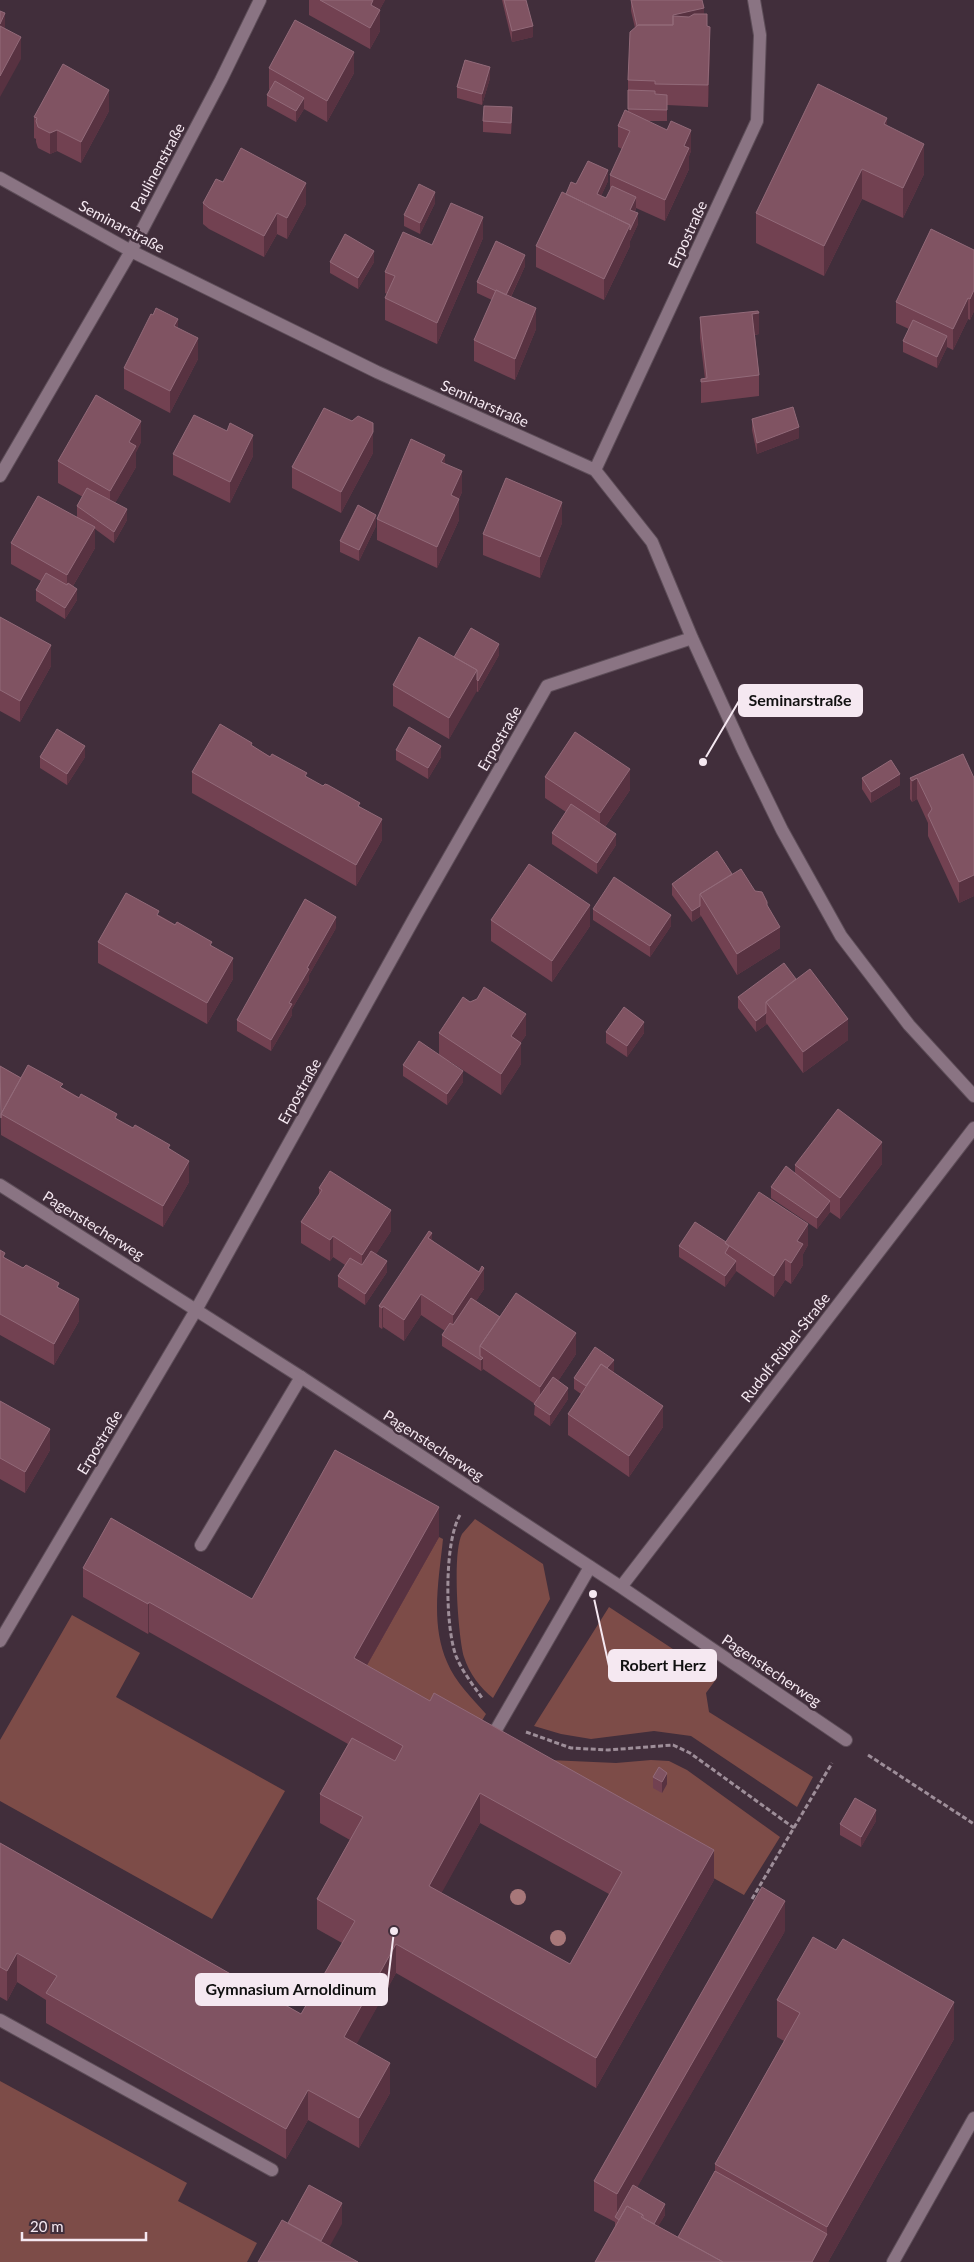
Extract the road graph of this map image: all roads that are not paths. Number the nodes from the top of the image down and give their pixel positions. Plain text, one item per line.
1 (260, 0) edge
2 (754, 0) edge
3 (0, 178) edge
4 (131, 251) junction
5 (595, 470) junction
6 (0, 476) edge
7 (692, 638) junction
8 (974, 1096) edge
9 (974, 1128) edge
10 (0, 1185) edge
11 (196, 1310) junction
12 (301, 1377) junction
13 (201, 1545) dead end
14 (590, 1567) junction
15 (621, 1587) junction
16 (0, 1641) edge
17 (846, 1740) road end
18 (484, 1751) edge
19 (0, 2020) edge
20 (974, 2118) edge
21 (272, 2170) dead end
22 (893, 2262) edge

1 - 4 street, Paulinenstraße
2 - 5 street, Erpostraße
3 - 4 street, Seminarstraße
4 - 5 street, Seminarstraße
4 - 6 street, Paulinenstraße
5 - 7 street, Seminarstraße
7 - 8 street, Seminarstraße
7 - 11 street, Erpostraße
9 - 15 street, Rudolf-Rübel-Straße
10 - 11 street, Pagenstecherweg
11 - 12 street, Pagenstecherweg
11 - 16 street, Erpostraße
12 - 13 street
12 - 14 street, Pagenstecherweg
14 - 15 street, Pagenstecherweg
14 - 18 street
15 - 17 street, Pagenstecherweg
19 - 21 street
20 - 22 street

